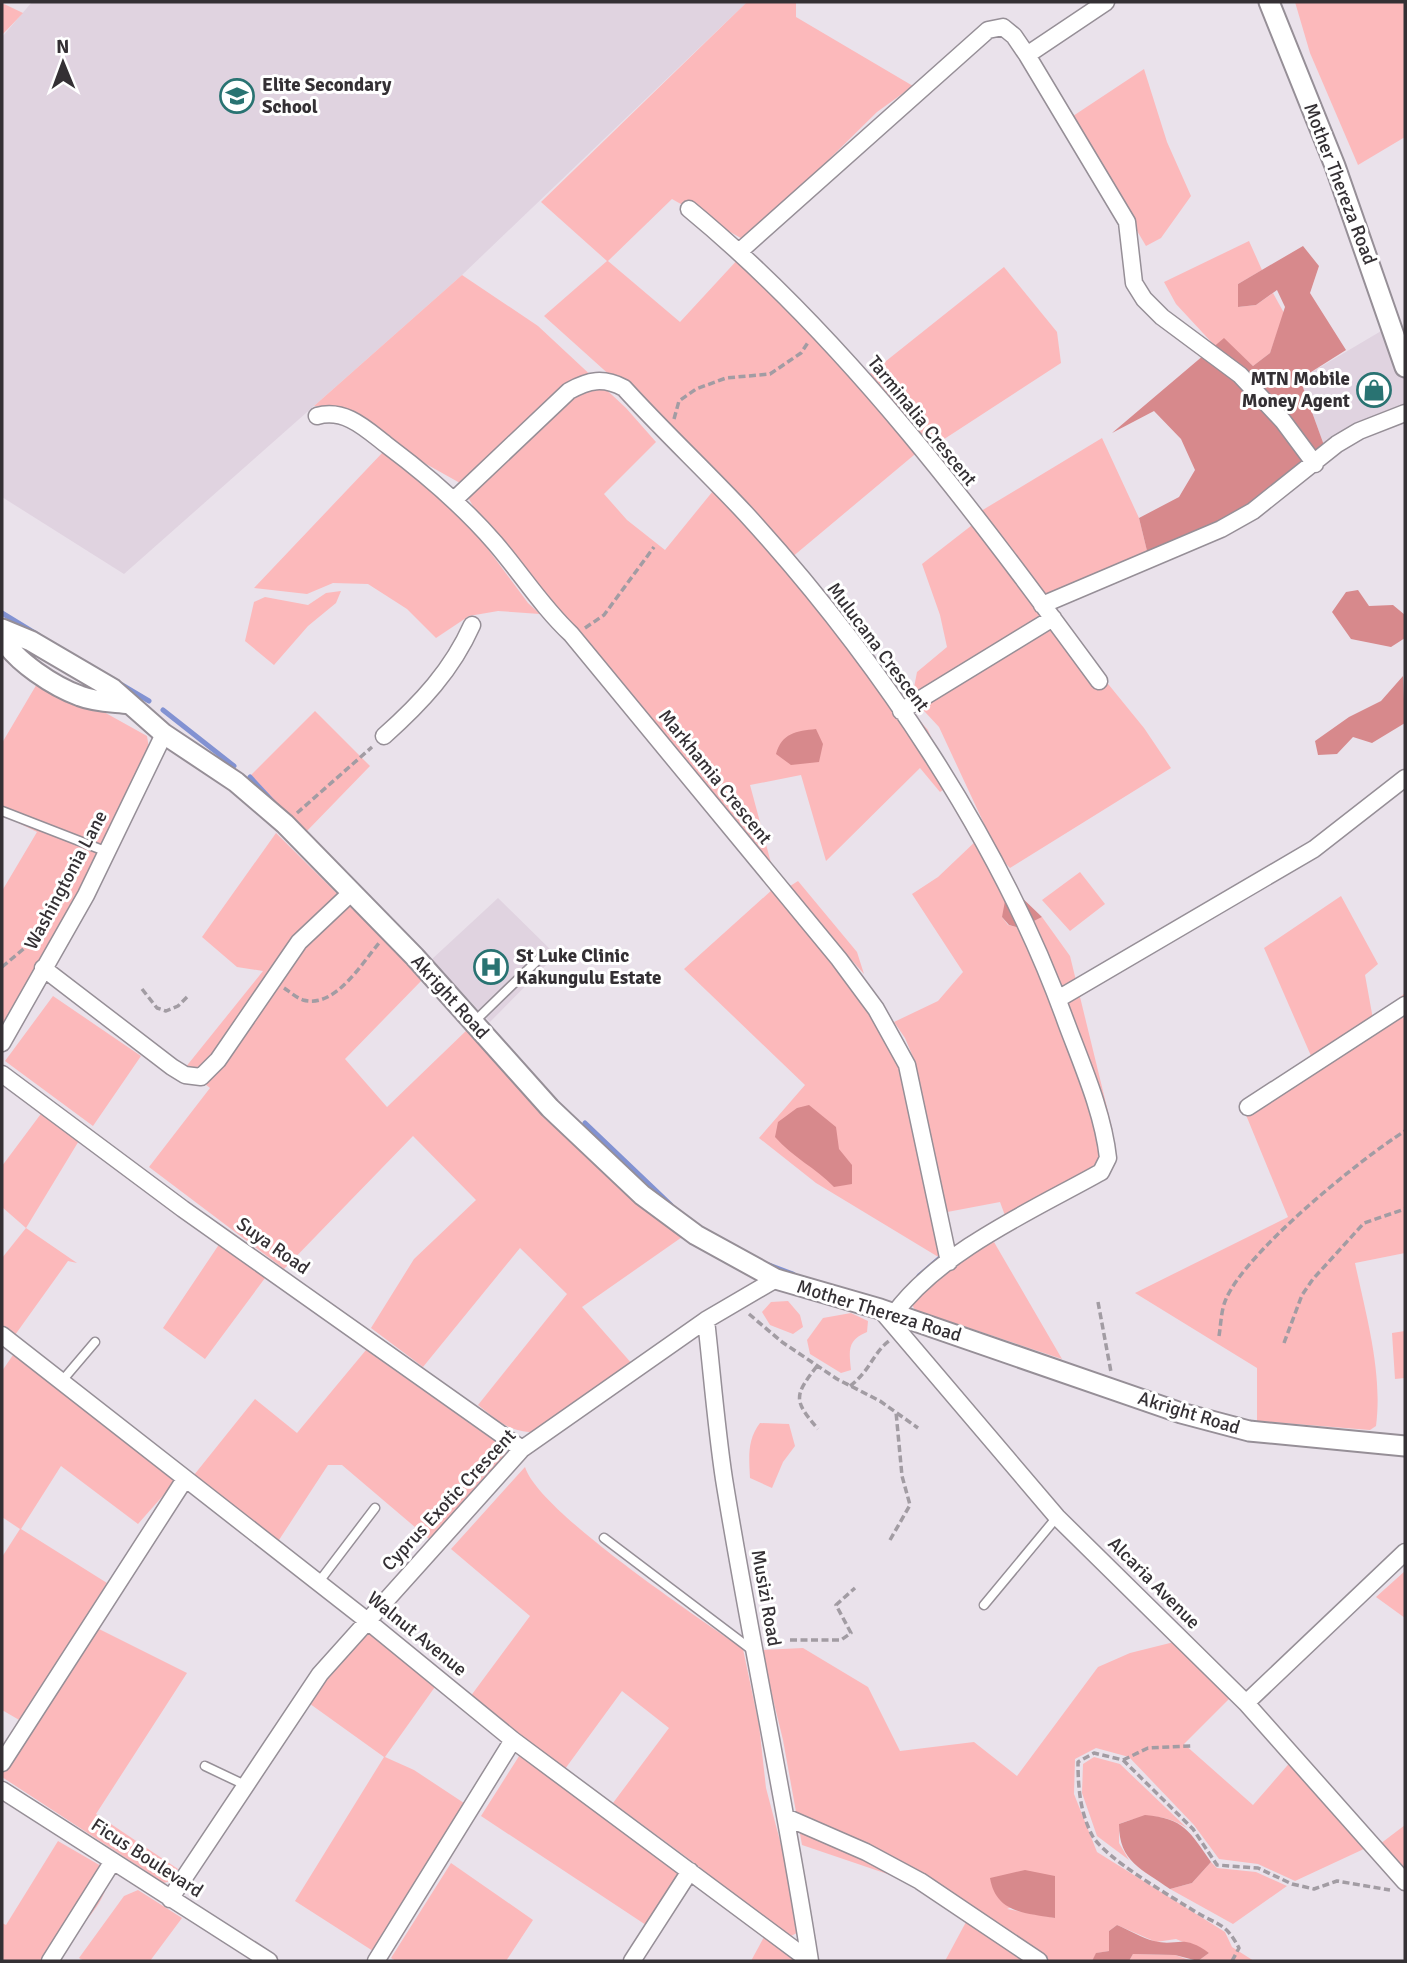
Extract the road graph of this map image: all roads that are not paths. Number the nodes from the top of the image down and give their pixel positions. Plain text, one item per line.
1 (1106, 2) edge
2 (1269, 2) edge
3 (1027, 55) junction
4 (689, 209) dead end
5 (740, 251) junction
6 (1405, 367) edge
7 (1405, 413) edge
8 (317, 416) dead end
9 (1315, 464) junction
10 (455, 499) junction
11 (1042, 605) junction
12 (1053, 618) junction
13 (472, 625) dead end
14 (2, 629) edge
15 (2, 638) edge
16 (1099, 681) dead end
17 (129, 704) junction
18 (901, 711) junction
19 (164, 734) junction
20 (384, 736) road end
21 (1405, 778) edge
22 (2, 811) edge
23 (105, 851) junction
24 (352, 892) junction
25 (544, 954) dead end
26 (43, 968) junction
27 (1058, 999) junction
28 (1405, 1005) edge
29 (473, 1024) junction
30 (2, 1043) edge
31 (2, 1074) edge
32 (1248, 1107) dead end
33 (949, 1262) junction
34 (776, 1279) junction
35 (891, 1319) junction
36 (706, 1320) junction
37 (3, 1340) edge
38 (95, 1342) dead end
39 (981, 1342) joint
40 (61, 1382) junction
41 (1405, 1446) edge
42 (522, 1449) junction
43 (185, 1479) junction
44 (375, 1508) dead end
45 (1057, 1517) junction
46 (604, 1538) dead end
47 (1405, 1552) edge
48 (318, 1583) junction
49 (985, 1605) dead end
50 (365, 1619) junction
51 (754, 1652) junction
52 (1246, 1703) junction
53 (513, 1740) junction
54 (2, 1763) edge
55 (205, 1766) dead end
56 (245, 1785) junction
57 (2, 1790) edge
58 (788, 1818) junction
59 (113, 1861) junction
60 (690, 1871) junction
61 (1401, 1887) edge
62 (170, 1899) junction
63 (50, 1961) edge
64 (269, 1961) edge
65 (376, 1961) edge
66 (632, 1961) edge
67 (810, 1961) edge
68 (1039, 1961) edge

1 - 3 street
2 - 6 street, Mother Thereza Road
3 - 5 street
3 - 9 street
4 - 5 street, Tarminalia Crescent
5 - 11 street, Tarminalia Crescent
7 - 9 street
8 - 10 street, Markhamia Crescent
9 - 11 street
10 - 18 street, Mulucana Crescent
10 - 33 street, Markhamia Crescent
11 - 12 street, Tarminalia Crescent
12 - 16 street, Tarminalia Crescent
12 - 18 street
13 - 20 street
14 - 17 street, Akright Road
15 - 17 street
17 - 19 street, Akright Road
18 - 27 street, Mulucana Crescent
19 - 23 street, Washingtonia Lane
19 - 24 street, Akright Road
21 - 27 street
22 - 23 lane
23 - 26 street, Washingtonia Lane
24 - 26 street
24 - 29 street, Akright Road
25 - 29 lane
26 - 30 street, Washingtonia Lane
27 - 33 street, Mulucana Crescent
28 - 32 street
29 - 34 street, Akright Road
31 - 42 street, Suya Road
33 - 35 street
34 - 35 street, Mother Thereza Road
34 - 36 street
35 - 39 street, Mother Thereza Road
35 - 45 street, Alcaria Avenue
36 - 42 street, Cyprus Exotic Crescent
36 - 51 street, Musizi Road
37 - 40 street, Walnut Avenue
38 - 40 lane
39 - 41 street, Akright Road
40 - 43 street, Walnut Avenue
42 - 50 street, Cyprus Exotic Crescent
43 - 48 street, Walnut Avenue
43 - 54 street
44 - 48 lane
45 - 49 lane
45 - 52 street, Alcaria Avenue
46 - 51 lane
47 - 52 street
48 - 50 street, Walnut Avenue
50 - 53 street, Walnut Avenue
50 - 56 street, Cyprus Exotic Crescent
51 - 58 street, Musizi Road
52 - 61 street, Alcaria Avenue
53 - 60 street, Walnut Avenue
53 - 65 street
55 - 56 lane
56 - 62 street, Cyprus Exotic Crescent
57 - 59 street, Ficus Boulevard
58 - 67 street, Musizi Road
58 - 68 street
59 - 62 street, Ficus Boulevard
59 - 63 street
60 - 66 street
60 - 67 street, Walnut Avenue
62 - 64 street, Ficus Boulevard

